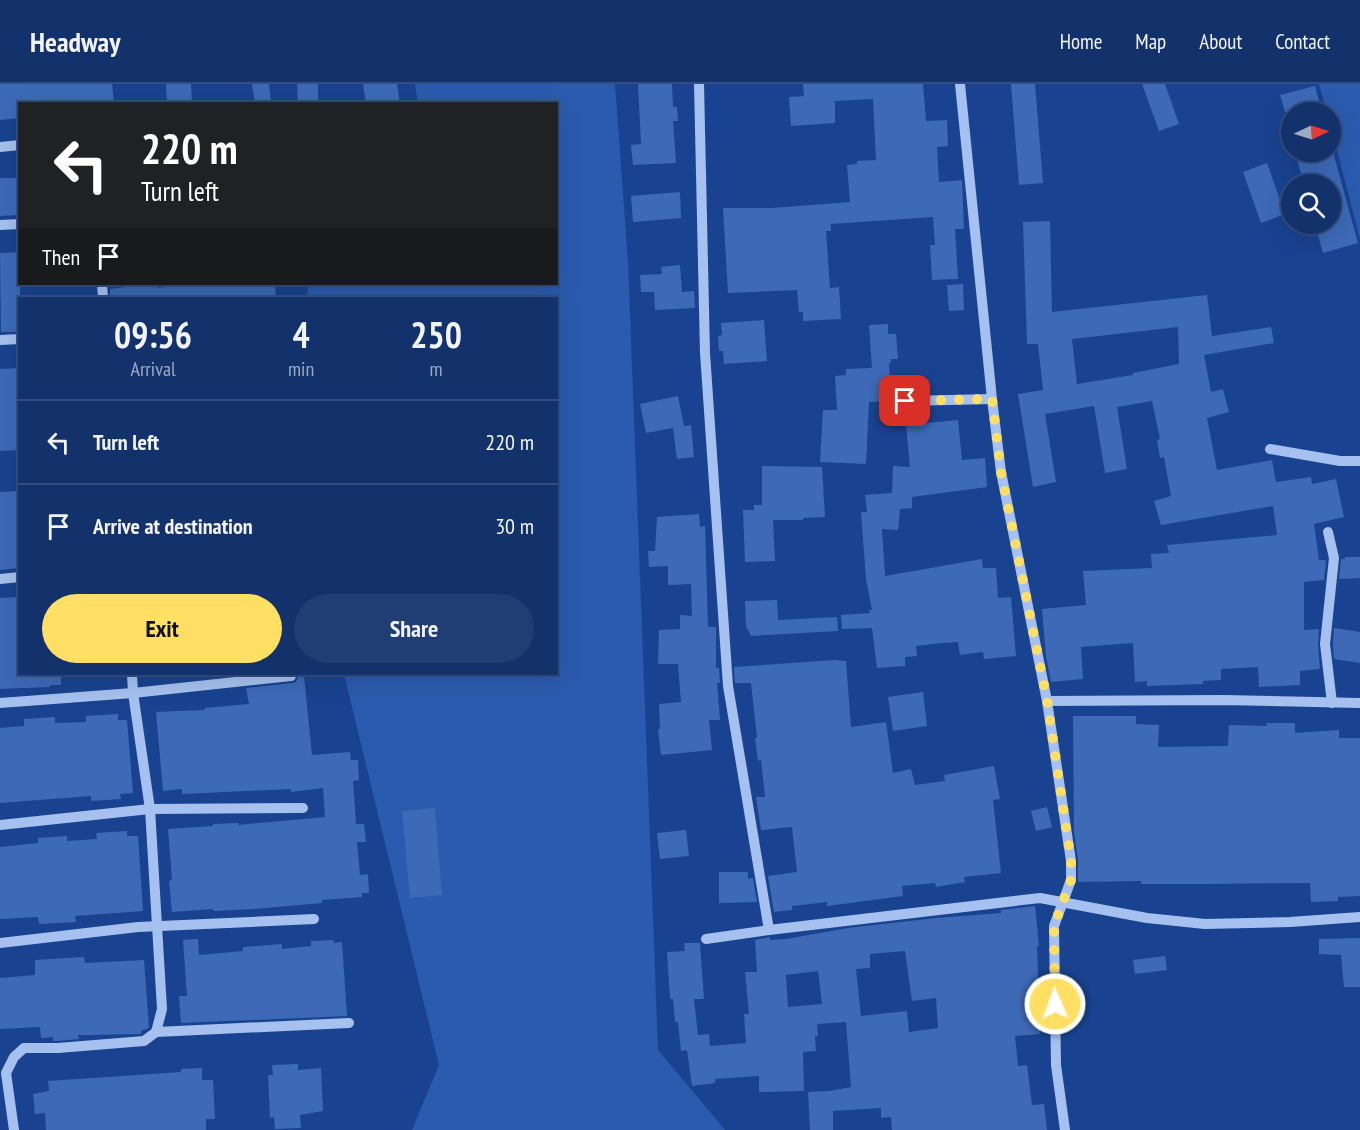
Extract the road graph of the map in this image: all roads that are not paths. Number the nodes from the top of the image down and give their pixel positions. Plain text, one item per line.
1 (699, 84) edge
2 (960, 84) edge
3 (18, 145) edge
4 (0, 147) edge
5 (18, 224) edge
6 (0, 225) edge
7 (18, 339) edge
8 (0, 340) edge
9 (992, 399) junction
10 (905, 401) dead end
11 (1270, 449) dead end
12 (1360, 461) edge
13 (1328, 532) dead end
14 (18, 577) edge
15 (0, 579) edge
16 (132, 675) edge
17 (291, 676) dead end
18 (133, 693) junction
19 (1047, 700) junction
20 (0, 703) edge
21 (1332, 703) junction
22 (1360, 703) edge
23 (303, 808) dead end
24 (150, 809) junction
25 (0, 825) edge
26 (1064, 902) junction
27 (1360, 917) edge
28 (314, 919) dead end
29 (157, 927) junction
30 (769, 930) junction
31 (706, 939) dead end
32 (0, 943) edge
33 (349, 1023) dead end
34 (156, 1032) junction
35 (14, 1130) edge
36 (1065, 1130) edge

1 - 30 street
2 - 9 street
3 - 4 street
5 - 6 street
7 - 8 street
9 - 10 street
9 - 19 street
11 - 12 street
13 - 21 street
14 - 15 street
16 - 18 street
17 - 18 street
18 - 20 street
18 - 24 street
19 - 21 street
19 - 26 street
21 - 22 street
23 - 24 street
24 - 25 street
24 - 29 street
26 - 27 street
26 - 30 street
26 - 36 street
28 - 29 street
29 - 32 street
29 - 34 street
30 - 31 street
33 - 34 street
34 - 35 street

